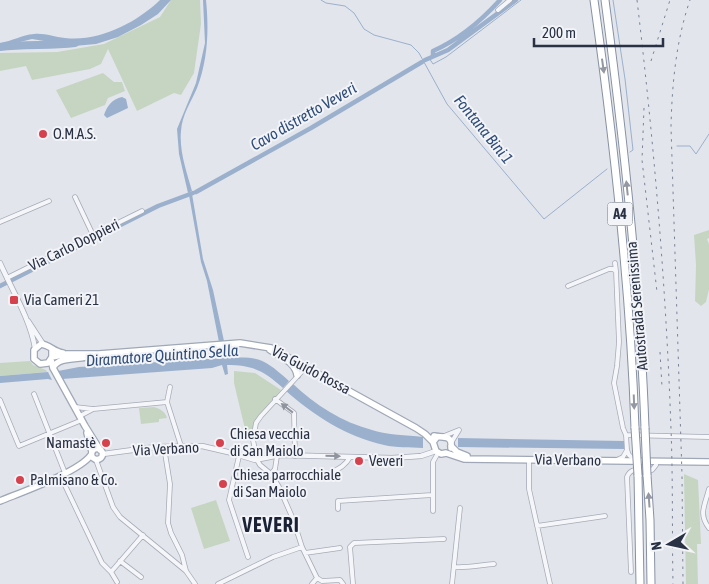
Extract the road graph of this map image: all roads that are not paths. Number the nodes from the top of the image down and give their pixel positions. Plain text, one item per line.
1 (510, 0) edge
2 (594, 0) edge
3 (605, 0) edge
4 (498, 10) dead end
5 (75, 198) dead end
6 (49, 200) dead end
7 (142, 211) dead end
8 (0, 222) edge
9 (94, 235) junction
10 (0, 263) edge
11 (615, 263) dead end
12 (616, 271) junction
13 (7, 279) junction
14 (568, 286) dead end
15 (26, 318) junction
16 (44, 344) junction
17 (261, 346) junction
18 (35, 348) junction
19 (99, 354) junction
20 (50, 357) junction
21 (307, 366) junction
22 (53, 368) junction
23 (297, 375) junction
24 (170, 387) dead end
25 (34, 394) dead end
26 (275, 399) junction
27 (0, 400) edge
28 (168, 402) junction
29 (75, 408) junction
30 (93, 409) junction
31 (82, 421) junction
32 (49, 434) junction
33 (444, 436) junction
34 (709, 437) edge
35 (627, 438) junction
36 (435, 440) junction
37 (451, 445) junction
38 (181, 446) junction
39 (164, 447) junction
40 (627, 450) junction
41 (102, 452) junction
42 (437, 452) junction
43 (446, 453) junction
44 (93, 455) junction
45 (239, 456) junction
46 (277, 456) junction
47 (295, 456) junction
48 (350, 457) junction
49 (499, 459) junction
50 (257, 460) junction
51 (529, 460) junction
52 (616, 461) junction
53 (624, 461) junction
54 (636, 461) junction
55 (656, 462) junction
56 (709, 462) edge
57 (631, 471) junction
58 (329, 473) dead end
59 (63, 474) junction
60 (271, 474) junction
61 (709, 489) edge
62 (432, 495) junction
63 (0, 501) edge
64 (460, 508) dead end
65 (338, 509) dead end
66 (433, 511) dead end
67 (605, 516) dead end
68 (537, 526) junction
69 (709, 528) edge
70 (143, 534) junction
71 (444, 539) dead end
72 (302, 547) junction
73 (340, 548) dead end
74 (305, 553) junction
75 (248, 557) dead end
76 (120, 561) junction
77 (494, 564) dead end
78 (454, 567) junction
79 (186, 571) junction
80 (111, 572) junction
81 (631, 572) dead end
82 (141, 577) dead end
83 (317, 578) junction
84 (117, 582) dead end
85 (640, 582) edge
86 (195, 584) edge
87 (218, 584) edge
88 (312, 584) edge
89 (343, 584) edge
90 (353, 584) edge
91 (452, 584) edge
92 (550, 584) edge
93 (651, 584) edge

1 - 4 street
2 -> 85 highway, Autostrada Serenissima / A4, bridge
93 -> 3 highway, Autostrada Serenissima / A4, bridge
5 - 9 street
6 - 8 street
7 - 9 street, Via Carlo Doppieri
9 - 13 street, Via Carlo Doppieri
10 - 13 street
11 - 12 street
12 - 14 street
12 - 35 street
13 - 15 street
15 - 16 street
15 - 18 street
16 - 18 main road
16 - 20 main road
17 - 19 main road, Via Guido Rossa
17 - 21 main road, Via Guido Rossa
17 - 23 main road
18 - 20 main road
19 - 20 main road, Via Guido Rossa
19 - 22 main road
20 - 22 main road
21 - 23 street
21 - 36 main road, Via Guido Rossa
22 - 29 main road
23 - 26 street
24 - 28 street
25 - 32 street
47 -> 26 street
26 - 50 street
27 - 32 street
28 - 30 street
28 - 38 street
29 - 30 street
29 - 31 main road
30 - 31 street
31 - 32 street
31 - 41 main road
31 - 44 main road
32 - 59 street
33 - 36 main road
33 - 37 main road
33 - 37 street
34 - 35 street
35 - 40 street
36 - 42 main road
37 - 43 main road
37 - 49 main road, Via Verbano
38 - 39 street, Via Verbano
38 - 45 street, Via Verbano
39 - 41 street, Via Verbano
39 - 79 street
40 - 52 street
40 - 54 street
41 - 44 main road
41 - 44 main road
42 - 43 main road
42 - 48 street, Via Verbano
42 - 62 street
43 - 49 main road, Via Verbano
44 - 59 main road
44 - 70 street
45 - 50 street, Via Verbano
45 - 75 street
46 - 47 street, Via Verbano
46 - 50 street, Via Verbano
46 - 60 street
47 -> 48 street, Via Verbano
48 - 58 street
49 - 51 main road, Via Verbano
50 - 60 street
51 - 52 main road, Via Verbano
51 - 68 street
52 - 53 main road, Via Verbano
53 - 54 main road, Via Verbano
53 - 57 street
54 - 55 main road, Via Verbano
55 - 56 main road, Via Verbano
55 - 57 street
57 - 81 street
59 - 63 main road
59 - 80 street
60 - 72 street
61 - 69 street
62 - 65 street
62 - 66 street
64 - 78 street
67 - 68 street
68 - 92 street
70 - 76 street
70 - 79 street
71 - 90 street
72 - 74 street
72 - 87 street
73 - 74 street
74 - 83 street
76 - 80 street
76 - 82 street
77 - 78 street
78 - 91 street
79 - 86 street
80 - 84 street
83 - 88 street
83 - 89 street

